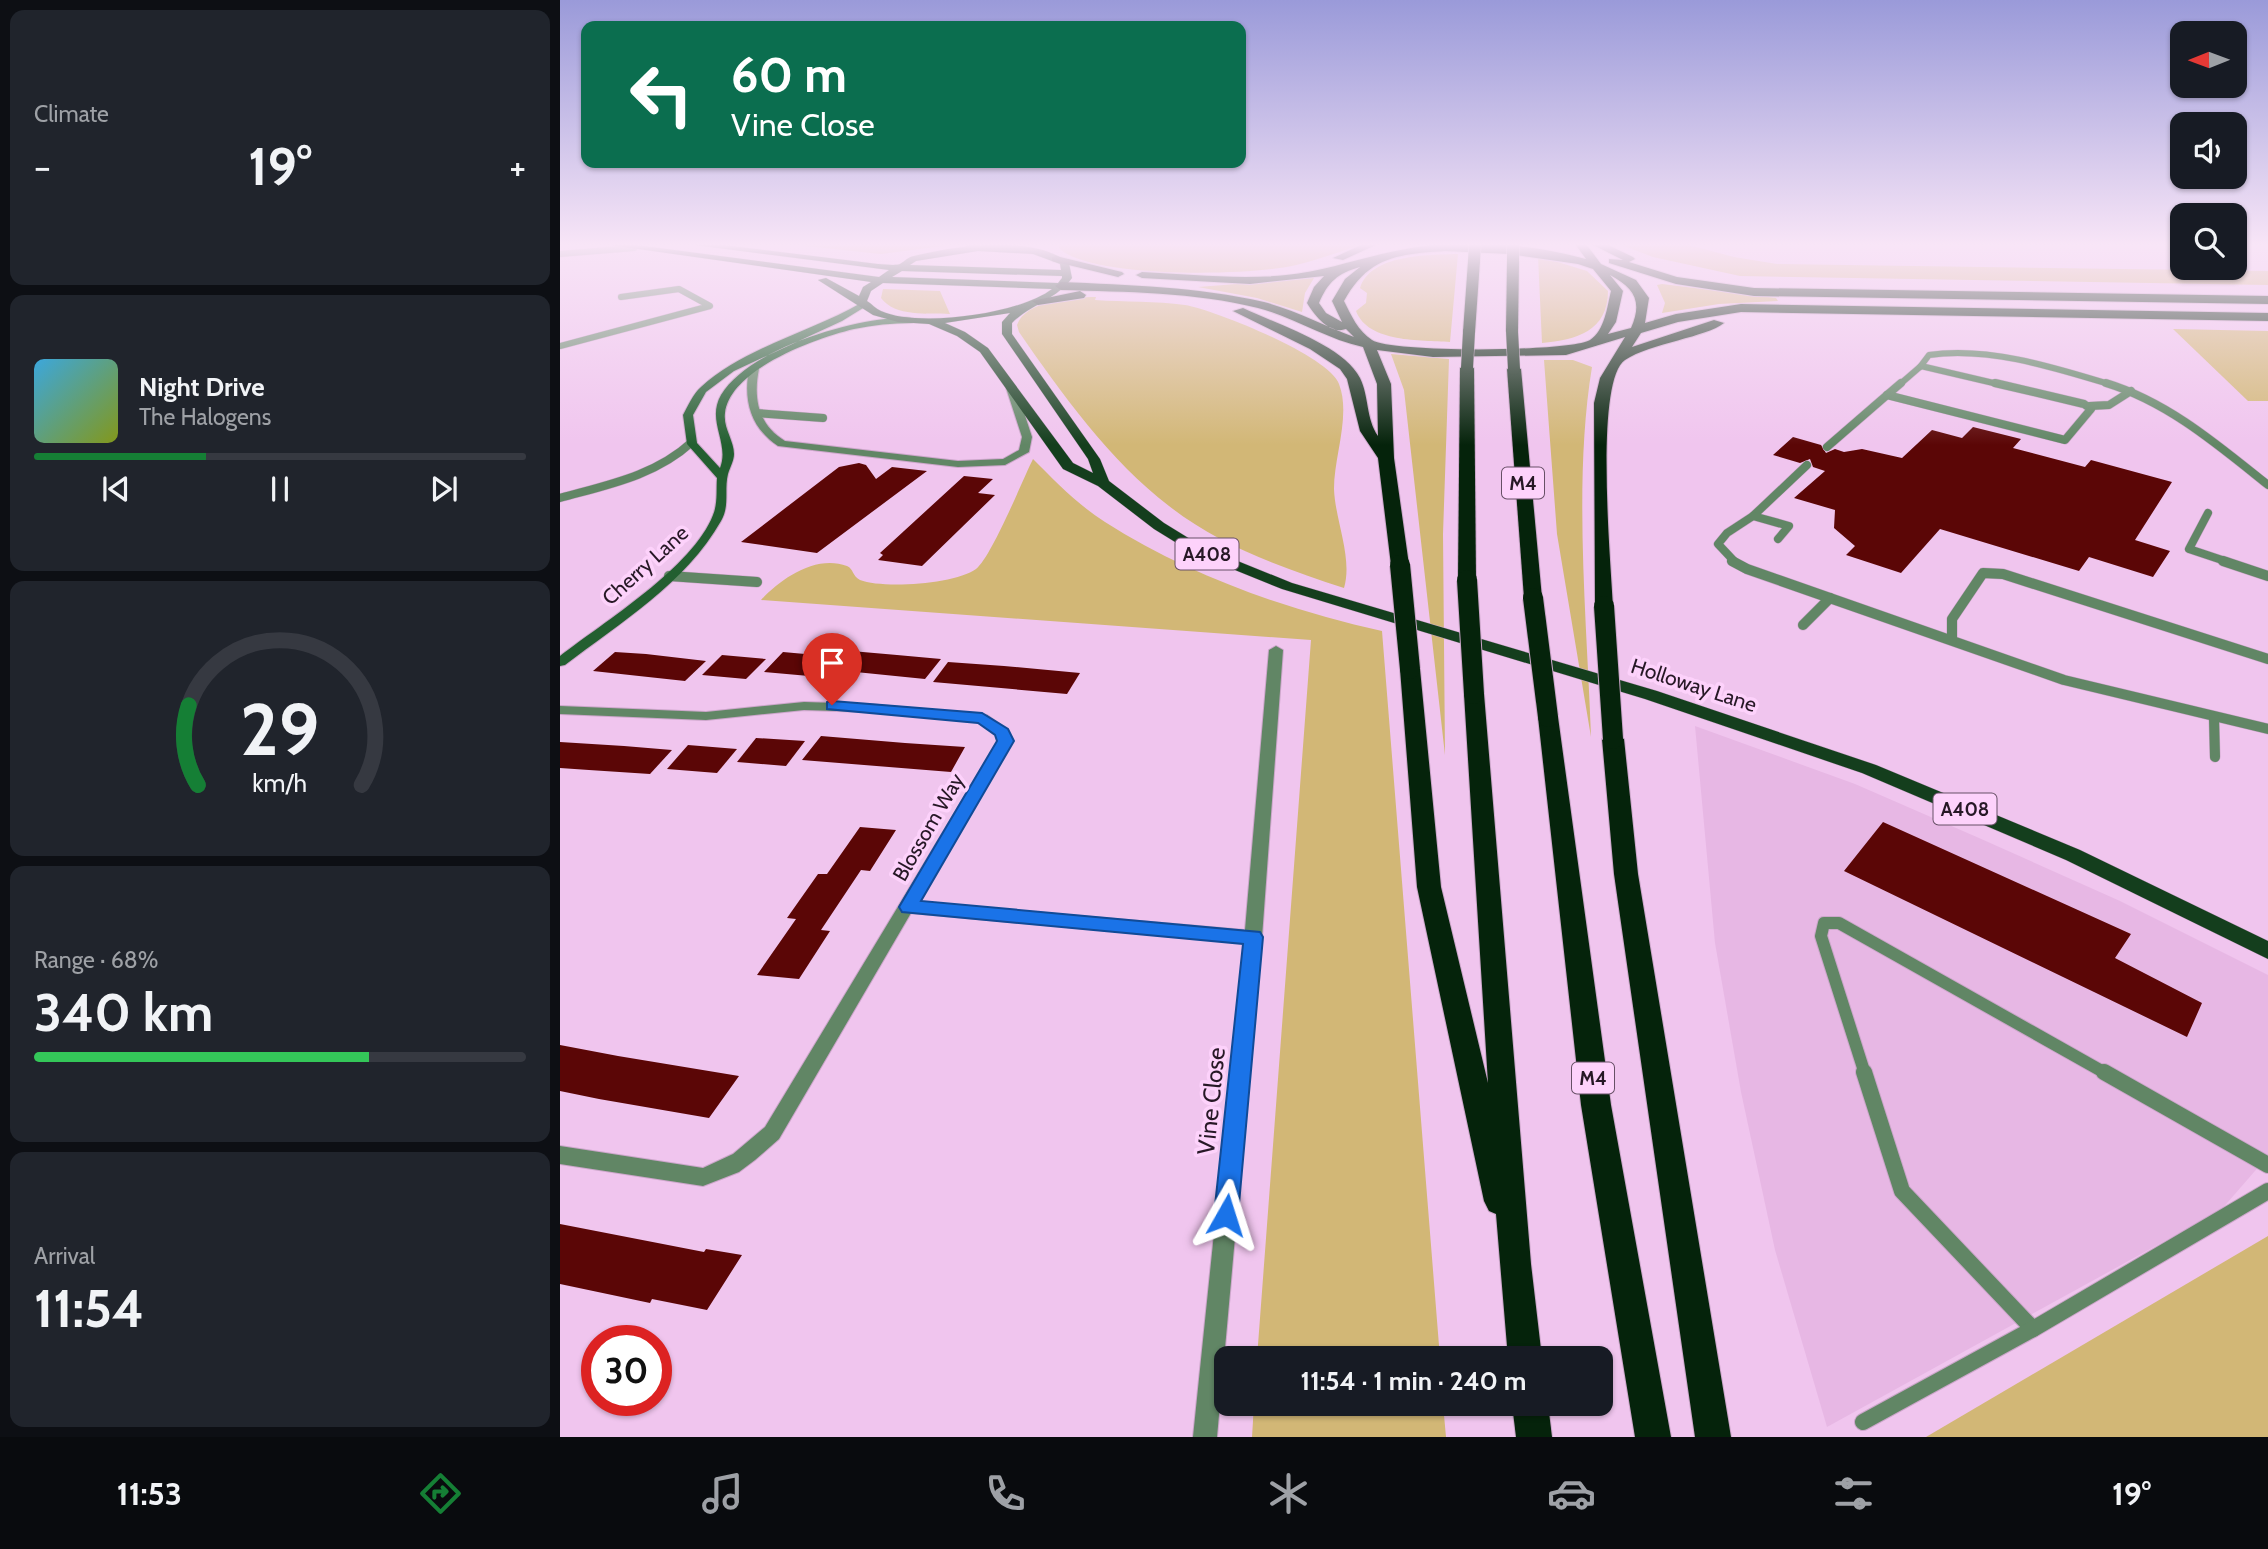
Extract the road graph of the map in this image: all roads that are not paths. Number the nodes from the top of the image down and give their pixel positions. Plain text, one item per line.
1 (691, 311) edge
2 (855, 311) edge
3 (878, 311) edge
4 (1000, 311) edge
5 (1020, 311) edge
6 (1234, 311) edge
7 (1276, 311) edge
8 (1315, 311) edge
9 (1342, 311) edge
10 (1470, 311) edge
11 (1513, 311) edge
12 (1613, 311) edge
13 (1643, 311) edge
14 (1712, 311) edge
15 (1799, 311) edge
16 (1929, 311) edge
17 (2268, 317) edge
18 (914, 320) junction
19 (929, 320) junction
20 (1634, 332) junction
21 (1364, 339) junction
22 (1595, 343) junction
23 (560, 346) edge
24 (1617, 360) junction
25 (1920, 367) junction
26 (754, 369) junction
27 (1011, 388) junction
28 (2131, 391) junction
29 (1885, 395) junction
30 (2091, 406) junction
31 (756, 413) junction
32 (823, 418) dead end
33 (692, 442) junction
34 (1826, 447) dead end
35 (1386, 458) junction
36 (1807, 465) dead end
37 (722, 477) junction
38 (1103, 483) junction
39 (2268, 485) edge
40 (560, 498) edge
41 (2208, 513) dead end
42 (1753, 516) junction
43 (1778, 538) dead end
44 (669, 576) junction
45 (2268, 576) edge
46 (757, 582) dead end
47 (1830, 598) junction
48 (1802, 625) dead end
49 (1952, 639) junction
50 (1276, 650) dead end
51 (2268, 659) edge
52 (560, 662) edge
53 (560, 710) edge
54 (2214, 718) junction
55 (2268, 729) edge
56 (2215, 757) dead end
57 (908, 907) junction
58 (1253, 937) junction
59 (2268, 951) edge
60 (560, 1156) edge
61 (2268, 1165) edge
62 (2268, 1191) edge
63 (1515, 1264) junction
64 (2033, 1329) junction
65 (1524, 1346) edge
66 (1531, 1416) edge
67 (1863, 1422) dead end
68 (1205, 1437) edge
69 (1534, 1437) edge
70 (1653, 1437) edge
71 (1713, 1437) edge

1 - 23 lane
2 - 33 street
3 - 18 main road, A408
4 - 19 main road, A408
5 - 38 main road, Holloway Lane / A408
6 - 35 highway
7 - 21 highway
8 - 21 highway
9 - 21 highway
10 - 63 highway, bridge
11 - 70 highway, M4, bridge
12 - 22 highway
13 - 20 highway
14 - 20 highway
15 - 24 highway
16 - 17 highway
18 - 19 main road, A408
18 - 26 street, Cherry Lane
19 - 27 main road, Holloway Lane / A408
20 - 22 highway
20 - 24 highway
21 - 22 highway
21 - 35 highway
24 - 71 highway, bridge
25 - 28 lane
25 - 29 lane
25 - 30 lane
26 - 31 street
26 - 37 street, Cherry Lane
27 - 31 street
27 - 38 main road, Holloway Lane / A408
28 - 30 lane
28 - 39 lane
29 - 30 lane
29 - 34 lane
31 - 32 lane
33 - 37 street
33 - 40 lane
35 - 63 highway, bridge
36 - 42 lane
37 - 44 street, Cherry Lane
38 - 59 main road, Holloway Lane / A408
41 - 45 lane
42 - 43 lane
42 - 47 lane
44 - 46 lane
44 - 52 street, Cherry Lane
47 - 48 lane
47 - 49 lane
49 - 51 lane
49 - 54 lane
50 - 58 street, Vine Close
53 - 57 street, Blossom Way
54 - 55 lane
54 - 56 lane
57 - 58 street
57 - 60 street, Blossom Way
58 - 68 street, Vine Close
61 - 64 lane
62 - 64 lane
63 - 65 highway
64 - 67 lane
66 - 69 highway

